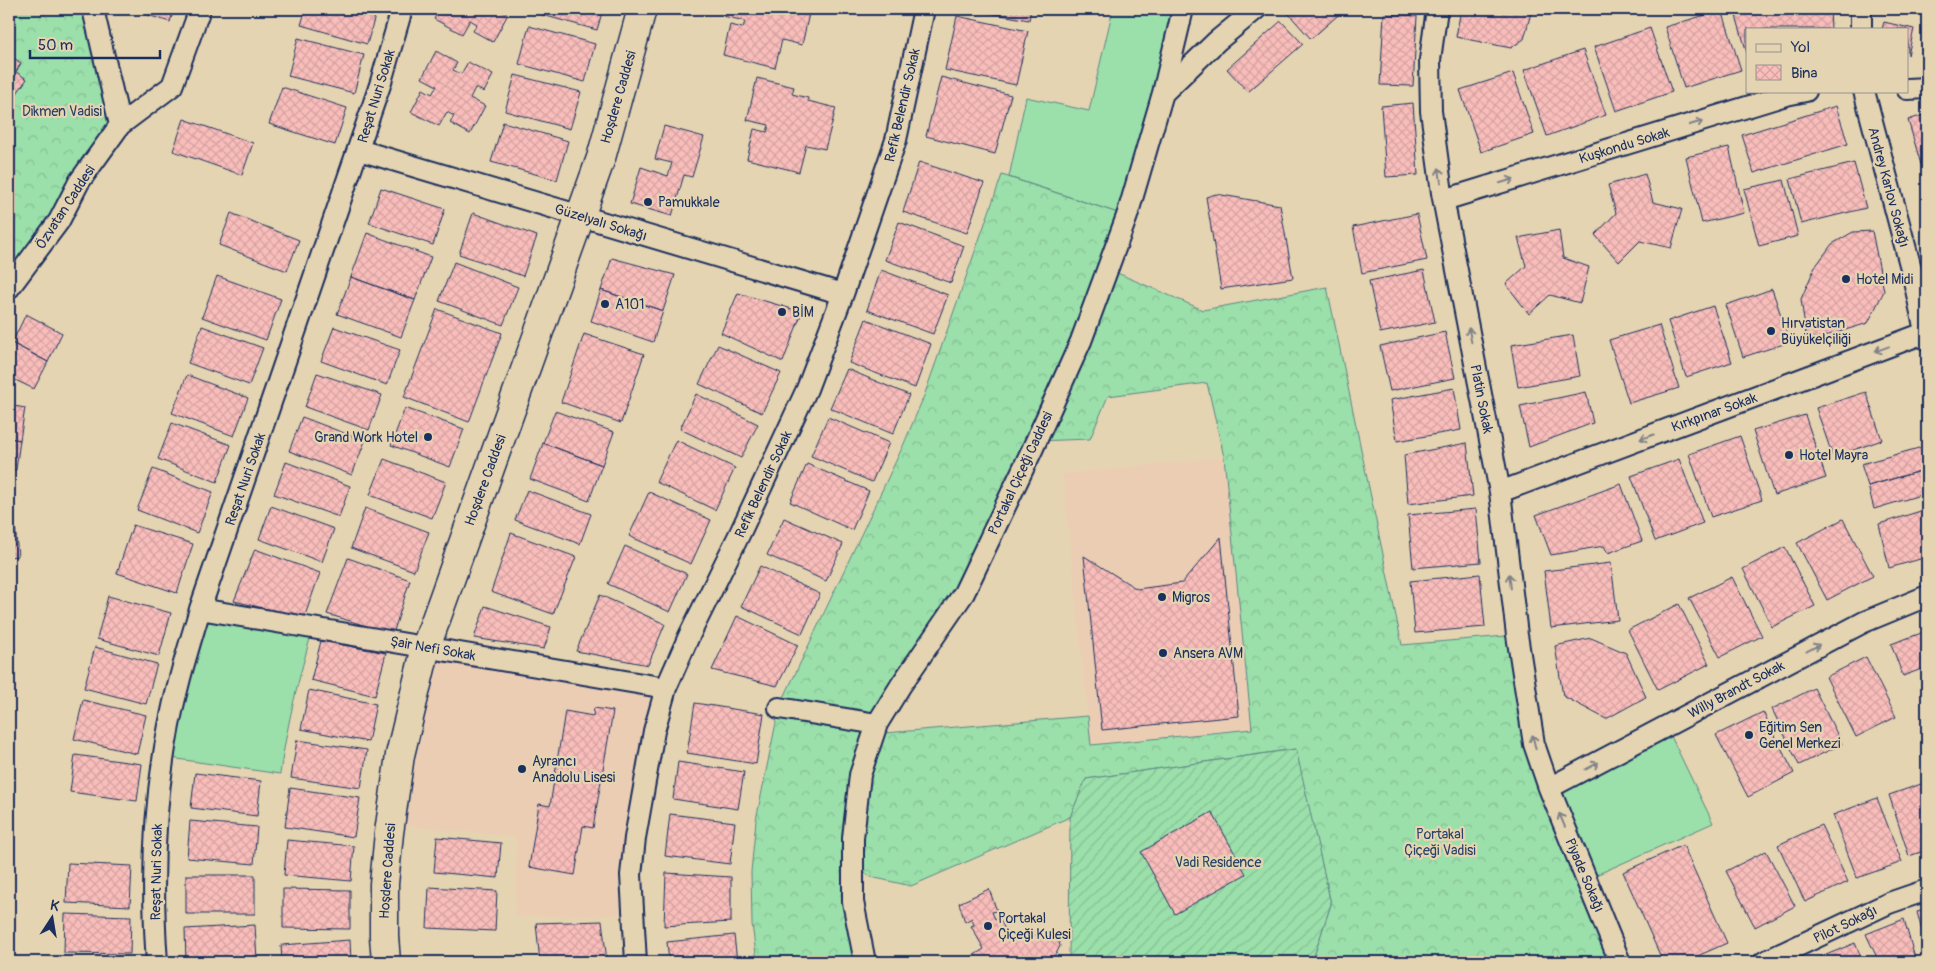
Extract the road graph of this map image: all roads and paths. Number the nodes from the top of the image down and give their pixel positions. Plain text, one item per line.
1 (93, 9) edge
2 (200, 9) edge
3 (402, 9) edge
4 (642, 9) edge
5 (924, 9) edge
6 (1183, 9) edge
7 (1256, 9) edge
8 (1437, 9) edge
9 (1861, 9) edge
10 (1861, 28) edge
11 (1908, 88) edge
12 (1927, 88) edge
13 (1801, 92) edge
14 (1864, 92) edge
15 (1162, 93) junction
16 (120, 125) junction
17 (358, 150) junction
18 (1444, 200) junction
19 (579, 216) junction
20 (9, 288) edge
21 (843, 294) junction
22 (1927, 335) edge
23 (1500, 492) junction
24 (1927, 596) edge
25 (200, 609) junction
26 (426, 647) junction
27 (666, 688) junction
28 (779, 708) dead end
29 (877, 724) junction
30 (1549, 788) junction
31 (1927, 890) edge
32 (157, 962) edge
33 (386, 962) edge
34 (636, 962) edge
35 (865, 962) edge
36 (1620, 962) edge
37 (1764, 962) edge

1 - 16 street
2 - 16 street, Özvatan Caddesi
3 - 17 street, Reşat Nuri Sokak
4 - 19 main road, Hoşdere Caddesi
5 - 21 street, Refik Belendir Sokak
6 - 15 street, Portakal Çiçeği Caddesi
7 - 15 street
18 -> 8 street, Platin Sokak
9 - 10 street
11 - 12 street
18 -> 13 street, Kuşkondu Sokak
14 - 22 street, Andrey Karlov Sokağı
15 - 29 street, Portakal Çiçeği Caddesi
16 - 20 street, Özvatan Caddesi
17 - 19 street, Güzelyalı Sokağı
17 - 25 street, Reşat Nuri Sokak
23 -> 18 street, Platin Sokak
19 - 21 street, Güzelyalı Sokağı
19 - 26 main road, Hoşdere Caddesi
21 - 27 street, Refik Belendir Sokak
22 -> 23 street, Kırkpınar Sokak
30 -> 23 street, Platin Sokak
30 -> 24 street, Willy Brandt Sokak
25 - 26 street, Şair Nefi Sokak
25 - 32 street, Reşat Nuri Sokak
26 - 27 street, Şair Nefi Sokak
26 - 33 main road, Hoşdere Caddesi
27 - 34 street, Refik Belendir Sokak
28 - 29 street
29 - 35 street, Portakal Çiçeği Caddesi
36 -> 30 street, Piyade Sokağı
31 - 37 street, Pilot Sokağı

